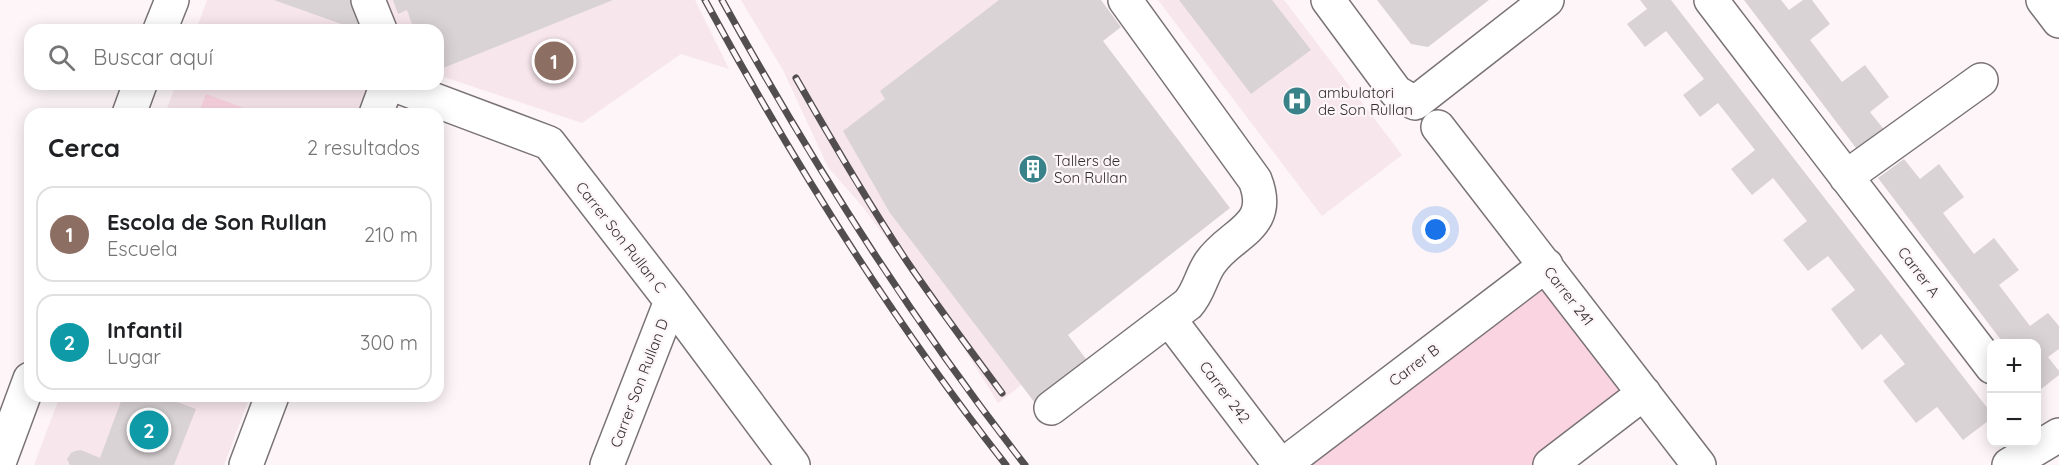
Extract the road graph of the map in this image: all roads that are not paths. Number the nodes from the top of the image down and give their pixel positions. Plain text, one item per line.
1 (172, 0) edge
2 (368, 0) edge
3 (1125, 0) edge
4 (1328, 0) edge
5 (1547, 0) edge
6 (1711, 0) edge
7 (2043, 0) edge
8 (2059, 21) edge
9 (162, 24) edge
10 (378, 24) edge
11 (1981, 80) dead end
12 (138, 90) edge
13 (393, 90) edge
14 (409, 90) edge
15 (131, 108) edge
16 (380, 108) edge
17 (1438, 127) dead end
18 (1846, 177) junction
19 (1546, 265) junction
20 (671, 301) junction
21 (1169, 319) junction
22 (1987, 361) edge
23 (1644, 393) junction
24 (24, 395) edge
25 (270, 402) edge
26 (1051, 408) dead end
27 (2048, 434) edge
28 (0, 460) edge
29 (246, 465) edge
30 (607, 465) edge
31 (793, 465) edge
32 (1282, 465) edge
33 (1550, 465) edge
34 (1699, 465) edge
35 (2009, 465) edge

1 - 9 street
2 - 10 street
3 - 21 street
4 - 5 street
6 - 18 street, Carrer A
7 - 8 street
11 - 18 street
12 - 15 street
13 - 16 street
14 - 20 street, Carrer Son Rullan C
17 - 19 street, Carrer 241
18 - 22 street, Carrer A
19 - 23 street, Carrer 241
19 - 32 street, Carrer B
20 - 30 street, Carrer Son Rullan D
20 - 31 street, Carrer Son Rullan C
21 - 26 street
21 - 32 street, Carrer 242
23 - 33 street
23 - 34 street, Carrer 241
24 - 28 street
25 - 29 street
27 - 35 street

